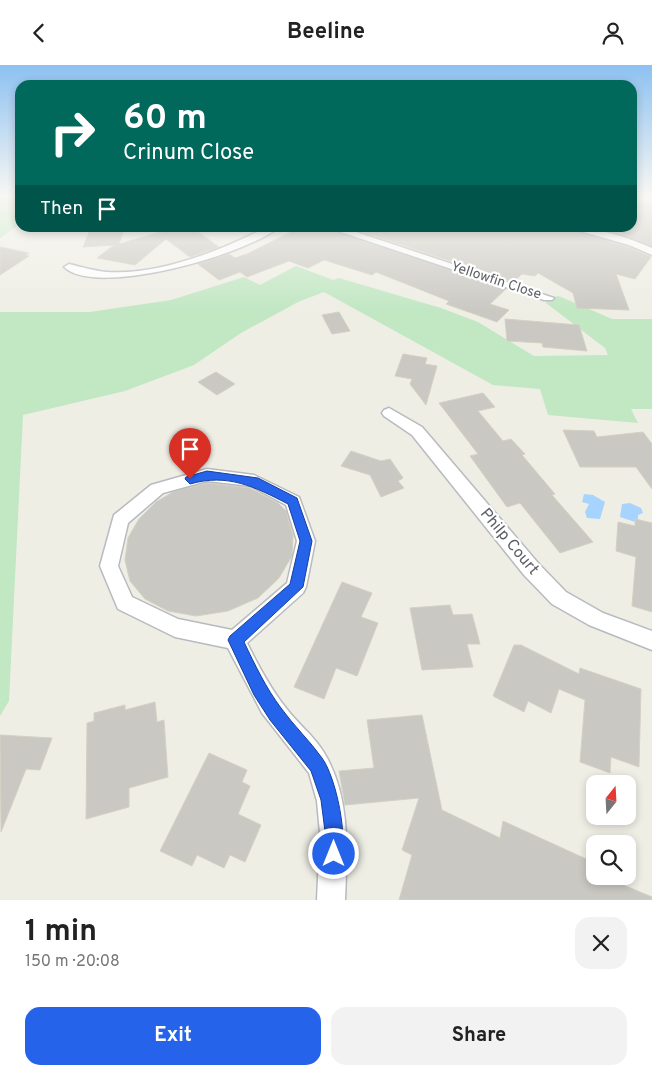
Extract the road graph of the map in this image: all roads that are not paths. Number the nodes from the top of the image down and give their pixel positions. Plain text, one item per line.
1 (259, 234) edge
2 (351, 234) edge
3 (597, 234) edge
4 (652, 252) edge
5 (69, 267) dead end
6 (548, 298) dead end
7 (389, 413) dead end
8 (236, 640) junction
9 (652, 641) edge
10 (331, 900) edge

1 - 5 street
2 - 6 street, Yellowfin Close
3 - 4 street
7 - 9 street, Philp Court
8 - 8 street
8 - 10 street

